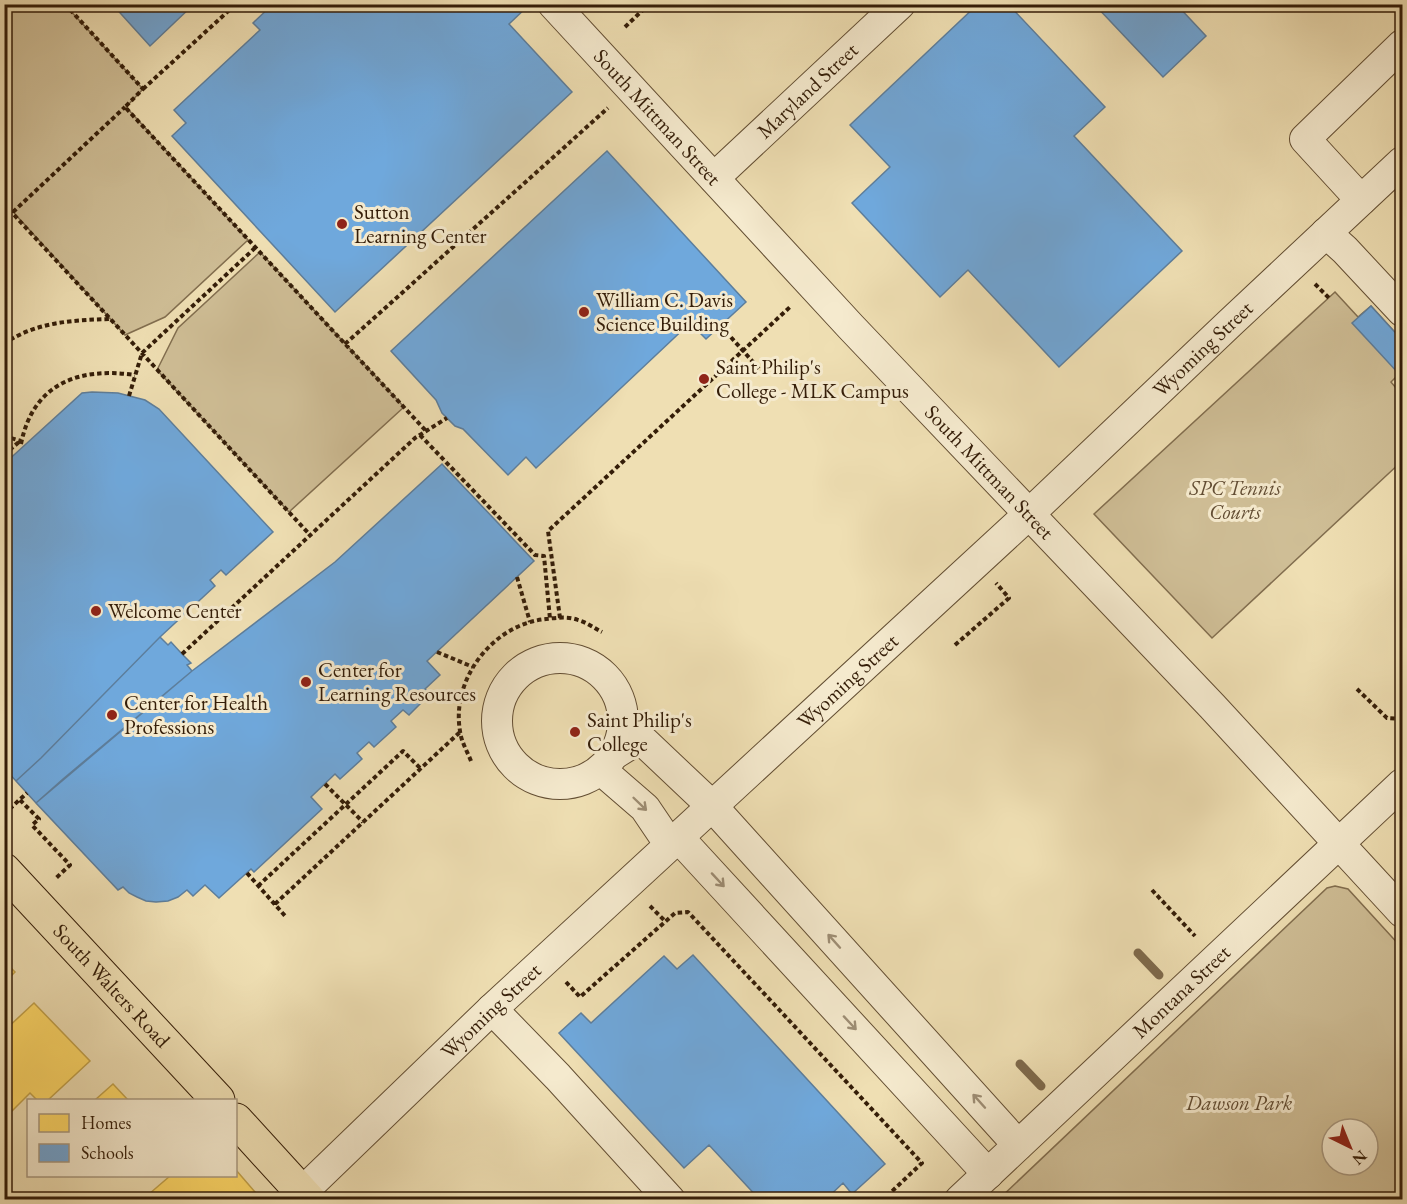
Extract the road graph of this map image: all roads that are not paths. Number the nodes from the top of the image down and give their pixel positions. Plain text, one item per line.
1 (553, 4) edge
2 (900, 4) edge
3 (1402, 45) edge
4 (1402, 162) edge
5 (714, 178) junction
6 (1361, 200) junction
7 (1326, 233) junction
8 (1401, 306) edge
9 (1029, 514) junction
10 (1402, 784) edge
11 (712, 806) junction
12 (674, 841) junction
13 (1339, 843) junction
14 (4, 870) edge
15 (1402, 912) edge
16 (492, 1009) junction
17 (216, 1099) edge
18 (237, 1121) edge
19 (1018, 1145) junction
20 (988, 1174) junction
21 (302, 1197) edge
22 (670, 1200) edge
23 (960, 1200) edge

1 - 5 street, South Mittman Street
2 - 5 street, Maryland Street
3 - 6 street
4 - 6 street, Wyoming Street
5 - 9 street, South Mittman Street
6 - 7 street, Wyoming Street
7 - 8 street
7 - 9 street, Wyoming Street
9 - 11 street, Wyoming Street
9 - 13 street, South Mittman Street
10 - 13 street, Montana Street
11 - 12 street, Wyoming Street
11 -> 12 street
19 -> 11 street
12 - 16 street, Wyoming Street
12 -> 20 street
13 - 15 street, South Mittman Street
13 - 19 street, Montana Street
14 - 17 main road, South Walters Road
16 - 21 street, Wyoming Street
16 - 22 street
18 - 21 main road
19 - 20 street, Montana Street
20 - 23 street, Montana Street

